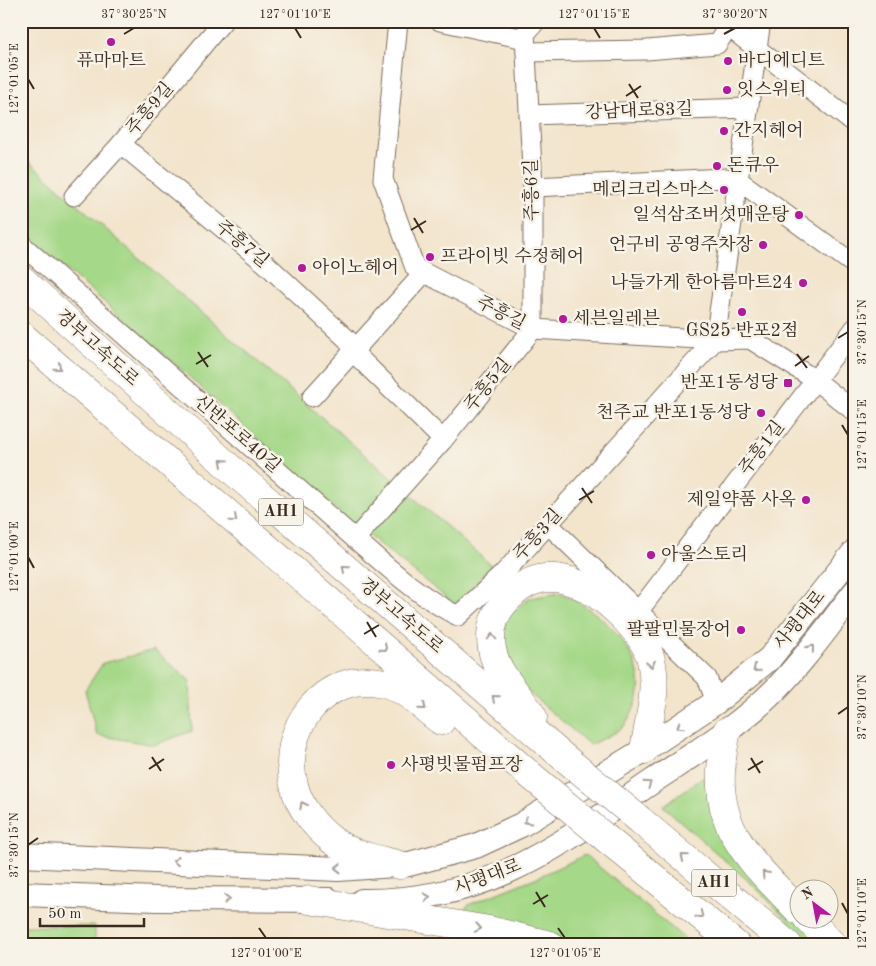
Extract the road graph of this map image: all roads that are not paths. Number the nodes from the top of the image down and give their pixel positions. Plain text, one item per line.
1 (223, 21) edge
2 (398, 21) edge
3 (440, 21) edge
4 (536, 21) edge
5 (761, 21) edge
6 (724, 24) edge
7 (525, 45) junction
8 (757, 49) junction
9 (748, 108) junction
10 (529, 115) junction
11 (855, 124) edge
12 (121, 144) junction
13 (738, 180) junction
14 (533, 187) junction
15 (74, 196) dead end
16 (21, 244) edge
17 (855, 265) edge
18 (424, 273) junction
19 (21, 279) edge
20 (855, 328) edge
21 (534, 329) junction
22 (21, 335) edge
23 (715, 340) junction
24 (354, 352) junction
25 (814, 379) junction
26 (312, 398) dead end
27 (855, 412) edge
28 (443, 440) junction
29 (548, 524) junction
30 (355, 539) junction
31 (855, 551) edge
32 (855, 592) edge
33 (638, 612) junction
34 (458, 616) joint
35 (716, 702) junction
36 (727, 731) junction
37 (498, 747) junction
38 (553, 748) junction
39 (644, 750) junction
40 (21, 855) edge
41 (400, 865) junction
42 (21, 894) edge
43 (788, 899) edge
44 (309, 900) junction
45 (817, 928) edge
46 (550, 945) edge
47 (736, 945) edge
48 (788, 945) edge
49 (833, 945) edge

1 - 12 street, 주흥9길
2 - 18 street, 주흥길
3 - 7 street
4 - 7 street
5 - 8 street
6 - 7 street
6 - 8 street
7 - 10 street, 주흥6길
8 - 9 street
8 - 11 street
9 - 10 street, 강남대로83길
9 - 13 street
10 - 14 street, 주흥6길
12 - 15 street, 주흥9길
12 - 24 street, 주흥7길
13 - 14 street
13 - 17 street
13 - 23 street
14 - 21 street, 주흥6길
16 - 30 street, 신반포로40길
18 - 21 street, 주흥길
18 - 24 street
38 -> 19 highway, 경부고속도로 / AH1
20 - 25 street, 주흥1길
21 - 23 street, 주흥길
21 - 28 street, 주흥5길
22 -> 37 highway, 경부고속도로 / AH1
23 - 25 street, 주흥길
23 - 29 street, 주흥3길
24 - 26 street
24 - 28 street
25 - 27 street, 주흥길
25 - 33 street, 주흥1길
28 - 30 street, 주흥5길
29 - 33 street
29 - 34 street, 주흥3길
30 - 34 street, 신반포로40길
31 -> 35 main road, 사평대로
36 -> 32 main road, 사평대로
33 - 35 street
35 -> 39 main road, 사평대로
43 -> 36 highway
44 -> 36 main road, 사평대로
41 -> 37 highway
37 -> 47 highway, 경부고속도로 / AH1, bridge
38 -> 39 highway
48 -> 38 highway, 경부고속도로 / AH1, bridge
39 -> 41 main road, 사평대로
41 -> 40 main road, 사평대로
42 -> 44 main road, 사평대로
44 -> 46 highway
45 - 49 highway

